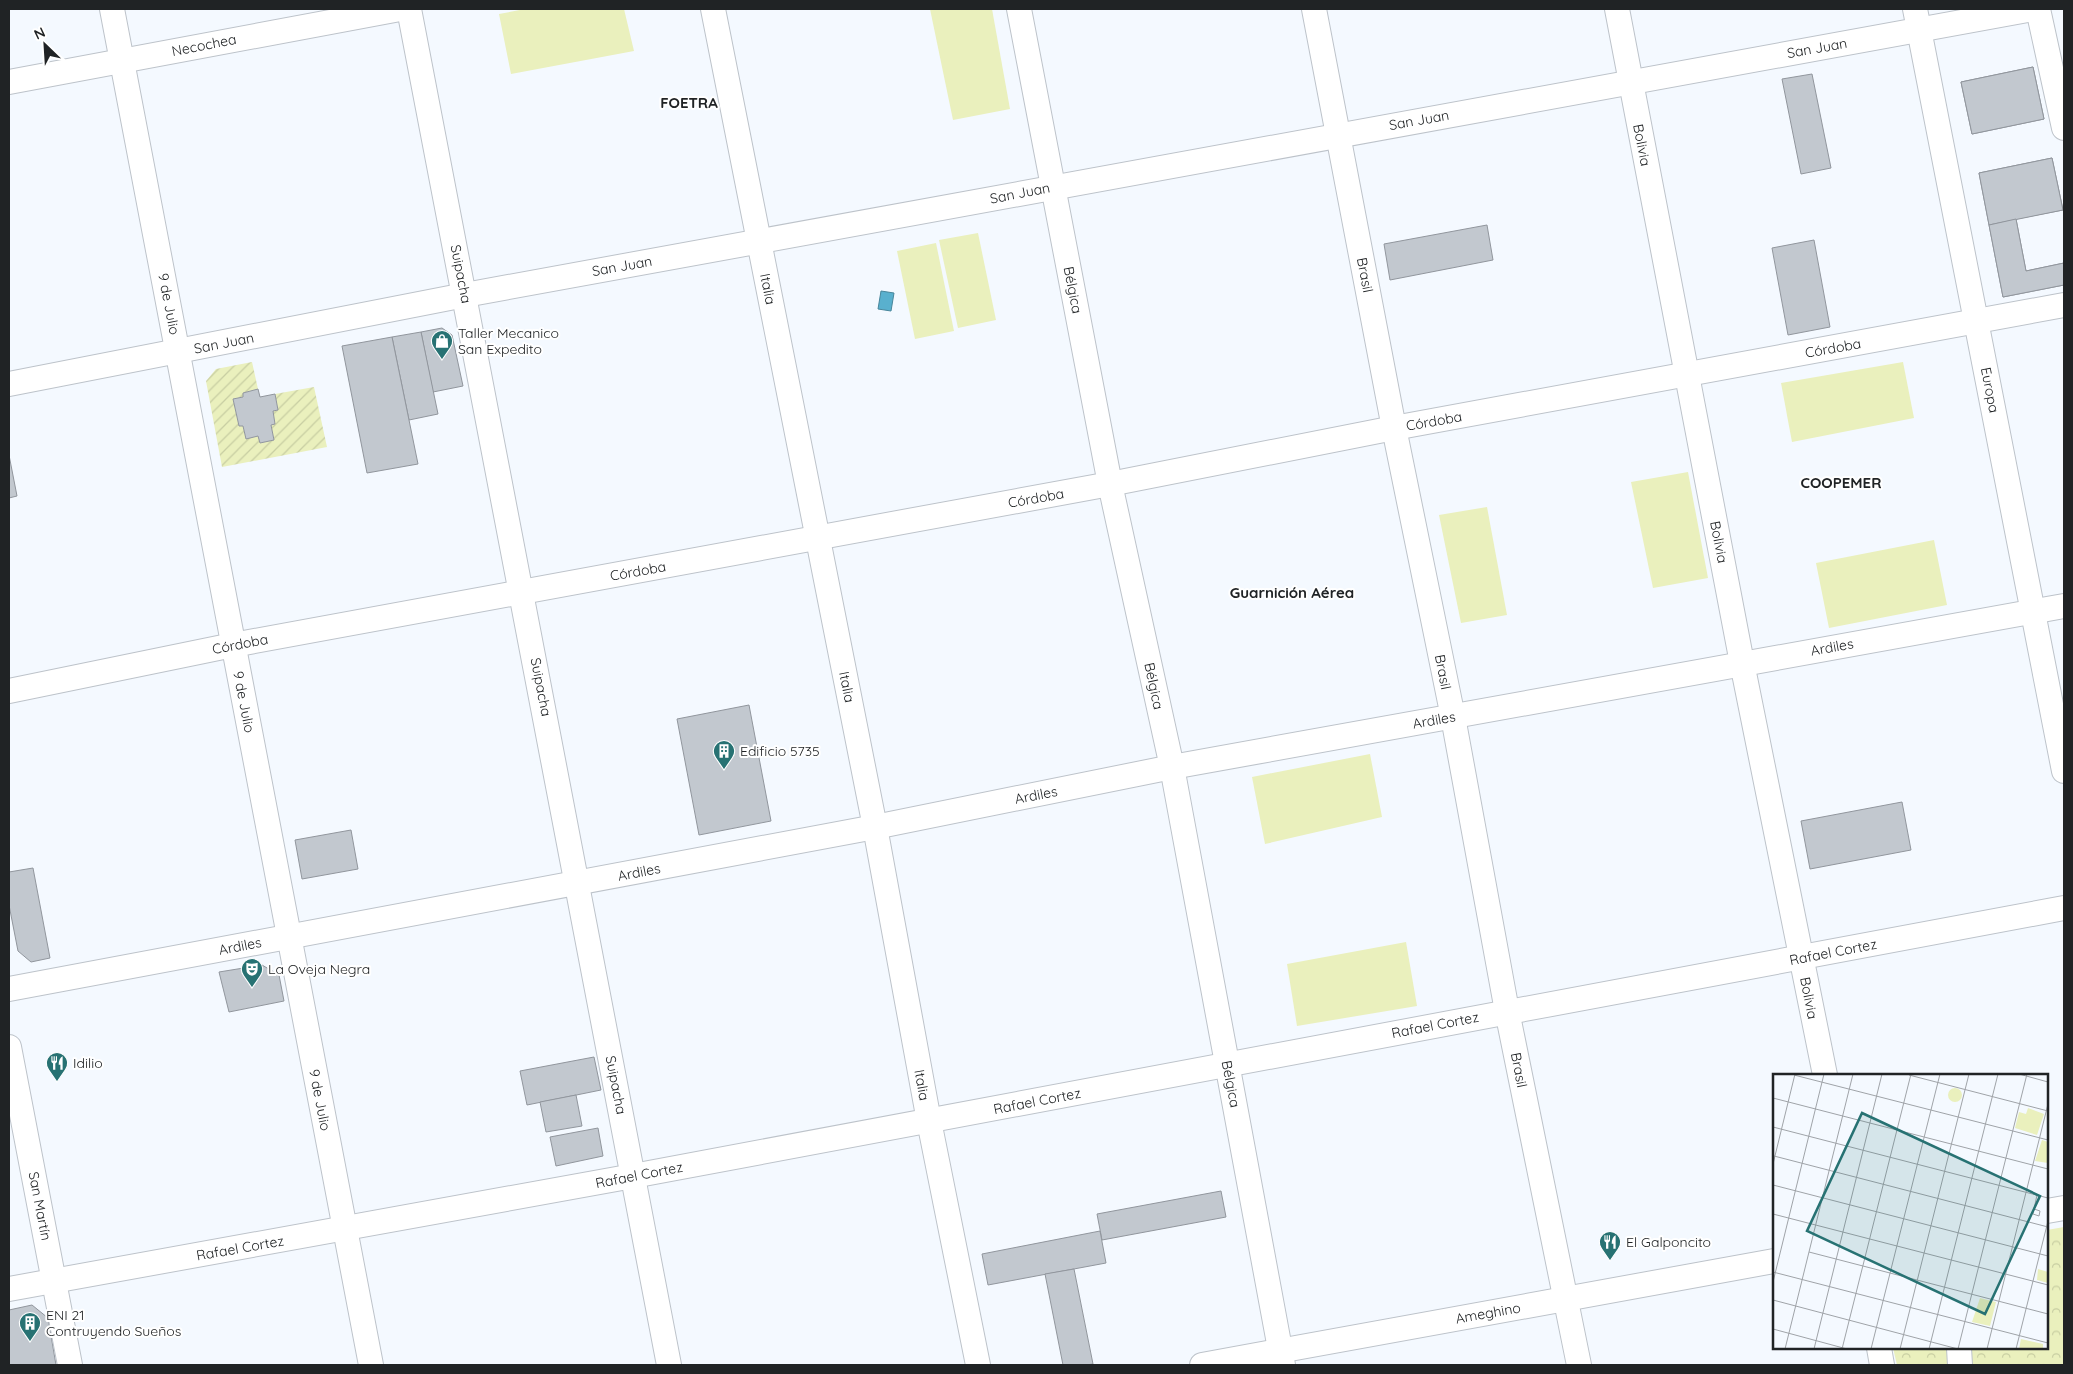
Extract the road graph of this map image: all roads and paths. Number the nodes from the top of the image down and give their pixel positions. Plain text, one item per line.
1 (112, 9) edge
2 (400, 9) edge
3 (409, 9) edge
4 (713, 9) edge
5 (1019, 9) edge
6 (1314, 9) edge
7 (1617, 9) edge
8 (2034, 9) edge
9 (2038, 9) edge
10 (1917, 19) edge
11 (122, 60) junction
12 (9, 82) edge
13 (1630, 82) junction
14 (2064, 128) edge
15 (1338, 134) junction
16 (1053, 187) junction
17 (759, 241) junction
18 (465, 295) junction
19 (2064, 305) edge
20 (1977, 322) junction
21 (178, 352) junction
22 (1687, 375) junction
23 (9, 384) edge
24 (1394, 428) junction
25 (1110, 484) junction
26 (817, 538) junction
27 (523, 592) junction
28 (2064, 606) edge
29 (2033, 611) junction
30 (233, 645) junction
31 (1742, 663) junction
32 (9, 691) edge
33 (1453, 717) junction
34 (1172, 768) junction
35 (2064, 771) edge
36 (876, 827) junction
37 (578, 884) junction
38 (2064, 908) edge
39 (288, 936) junction
40 (1801, 958) junction
41 (9, 989) edge
42 (1507, 1011) junction
43 (9, 1047) edge
44 (1228, 1065) junction
45 (1825, 1074) edge
46 (929, 1121) junction
47 (634, 1176) junction
48 (2064, 1208) edge
49 (2048, 1211) edge
50 (344, 1230) junction
51 (1773, 1261) edge
52 (54, 1281) junction
53 (9, 1289) edge
54 (1565, 1299) junction
55 (1879, 1349) edge
56 (1959, 1349) edge
57 (1282, 1358) edge
58 (70, 1365) edge
59 (371, 1365) edge
60 (669, 1365) edge
61 (978, 1365) edge
62 (1202, 1365) edge
63 (1579, 1365) edge
64 (1882, 1365) edge
65 (1960, 1365) edge

1 - 11 street, 9 de Julio
2 - 11 street, Necochea
3 - 18 street, Suipacha
4 - 17 street, Italia
5 - 16 street, Bélgica
6 - 15 street, Brasil
7 - 13 street, Bolivia
8 - 10 street, San Juan
9 - 14 street
10 - 13 street, San Juan
10 - 20 street, Europa
11 - 12 street, Necochea
11 - 21 street, 9 de Julio
13 - 15 street, San Juan
13 - 22 street, Bolivia
15 - 16 street, San Juan
15 - 24 street, Brasil
16 - 17 street, San Juan
16 - 25 street, Bélgica
17 - 18 street, San Juan
17 - 26 street, Italia
18 - 21 street, San Juan
18 - 27 street, Suipacha
19 - 20 street, Córdoba
20 - 22 street, Córdoba
20 - 29 street, Europa
21 - 23 street, San Juan
21 - 30 street, 9 de Julio
22 - 24 street, Córdoba
22 - 31 street, Bolivia
24 - 25 street, Córdoba
24 - 33 street, Brasil
25 - 26 street, Córdoba
25 - 34 street, Bélgica
26 - 27 street, Córdoba
26 - 36 street, Italia
27 - 30 street, Córdoba
27 - 37 street, Suipacha
28 - 29 street, Ardiles
29 - 31 street, Ardiles
29 - 35 street, Europa
30 - 32 street, Córdoba
30 - 39 street, 9 de Julio
31 - 33 street, Ardiles
31 - 40 street, Bolivia
33 - 34 street, Ardiles
33 - 42 street, Brasil
34 - 36 street, Ardiles
34 - 44 street, Bélgica
36 - 37 street, Ardiles
36 - 46 street, Italia
37 - 39 street, Ardiles
37 - 47 street, Suipacha
38 - 40 street, Rafael Cortez
39 - 41 street, Ardiles
39 - 50 street, 9 de Julio
40 - 42 street, Rafael Cortez
40 - 45 street, Bolivia
42 - 44 street, Rafael Cortez
42 - 54 street, Brasil
43 - 52 street, San Martín
44 - 46 street, Rafael Cortez
44 - 57 street, Bélgica
46 - 47 street, Rafael Cortez
46 - 61 street, Italia
47 - 50 street, Rafael Cortez
47 - 60 street, Suipacha
48 - 49 street
50 - 52 street, Rafael Cortez
50 - 59 street, 9 de Julio
51 - 54 street, Ameghino
52 - 53 street, Rafael Cortez
52 - 58 street, San Martín
54 - 57 street, Ameghino
54 - 63 street, Brasil
55 - 64 street
56 - 65 street
57 - 62 street, Ameghino

